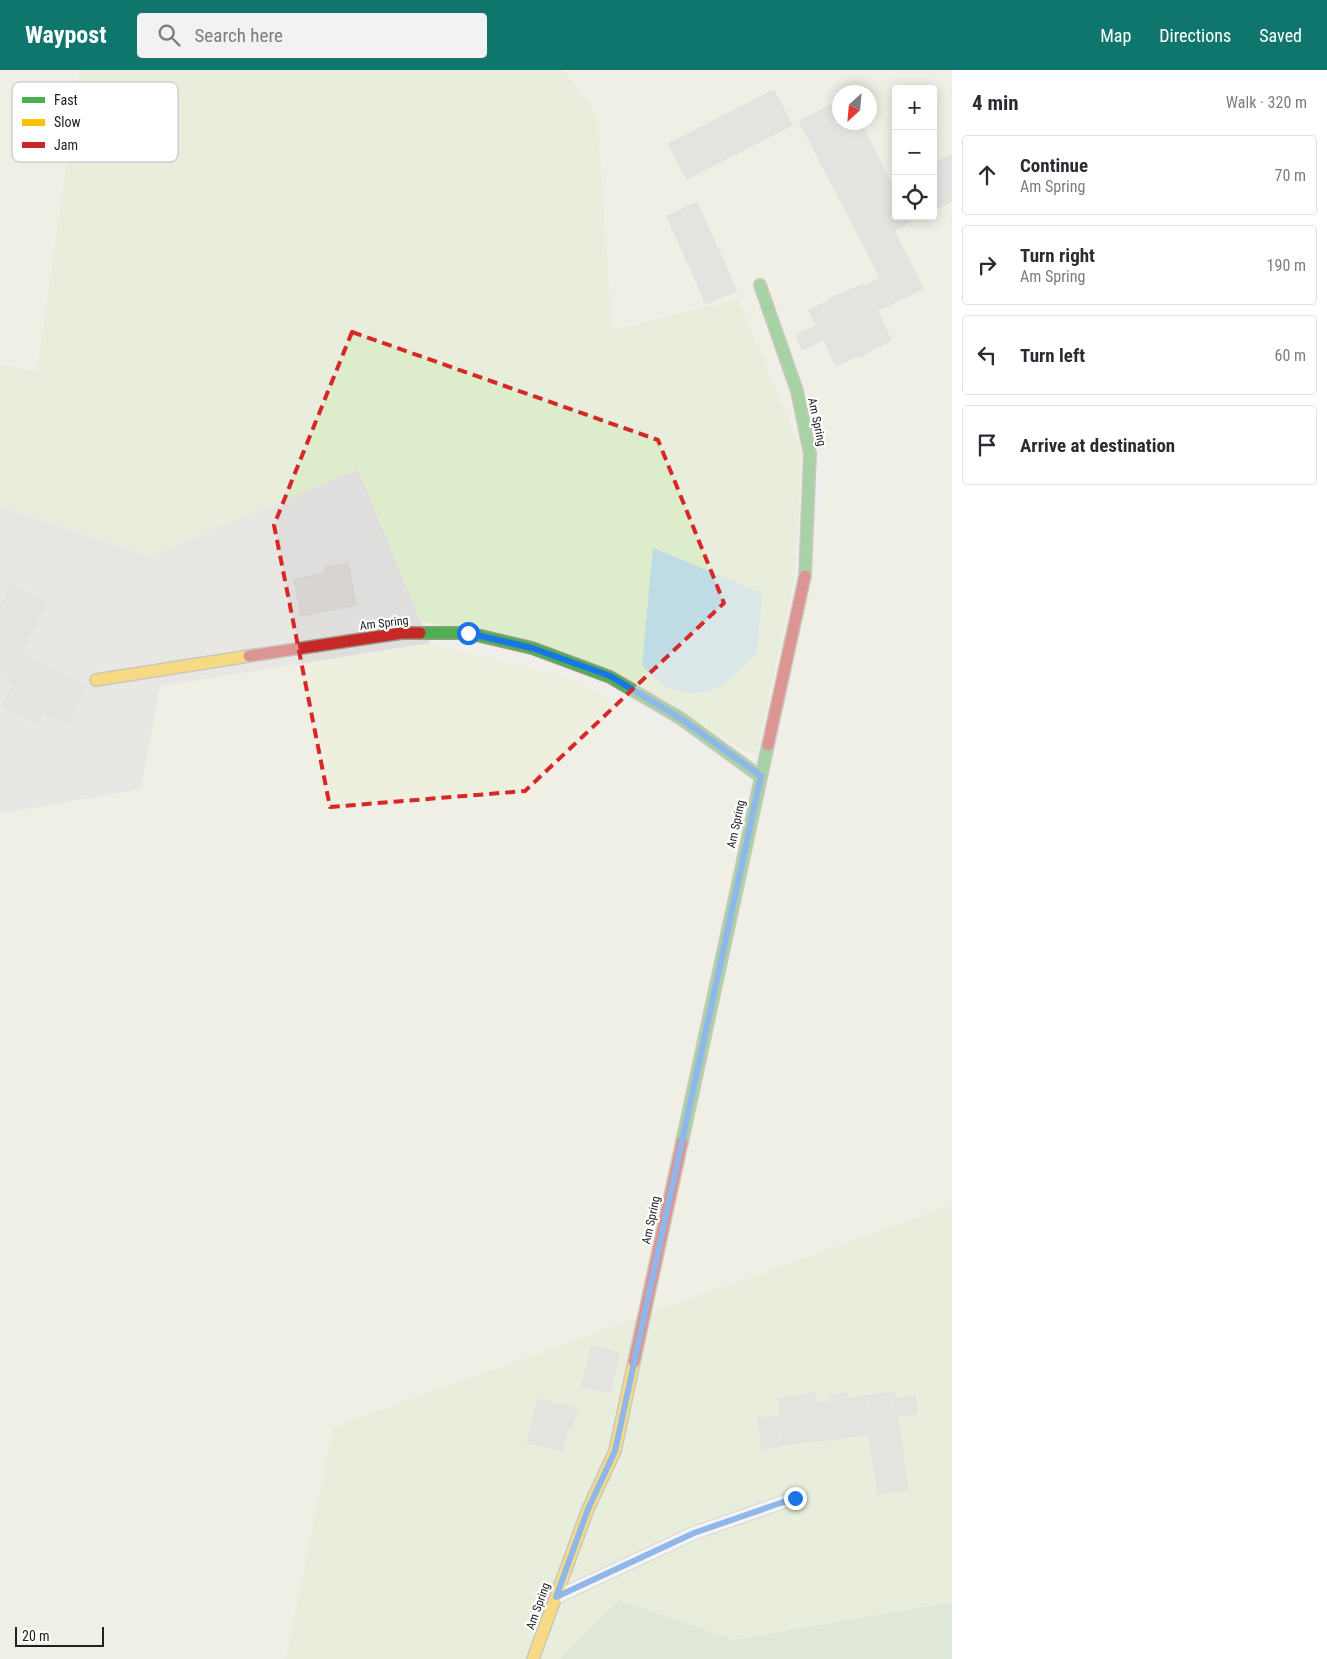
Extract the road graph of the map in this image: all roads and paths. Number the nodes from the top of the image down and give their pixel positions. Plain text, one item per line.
1 (760, 285) dead end
2 (96, 680) dead end
3 (761, 776) junction
4 (795, 1498) dead end
5 (556, 1597) junction
6 (533, 1659) edge

1 - 3 street, Am Spring
2 - 3 street, Am Spring
3 - 5 street, Am Spring
4 - 5 lane
5 - 6 street, Am Spring

